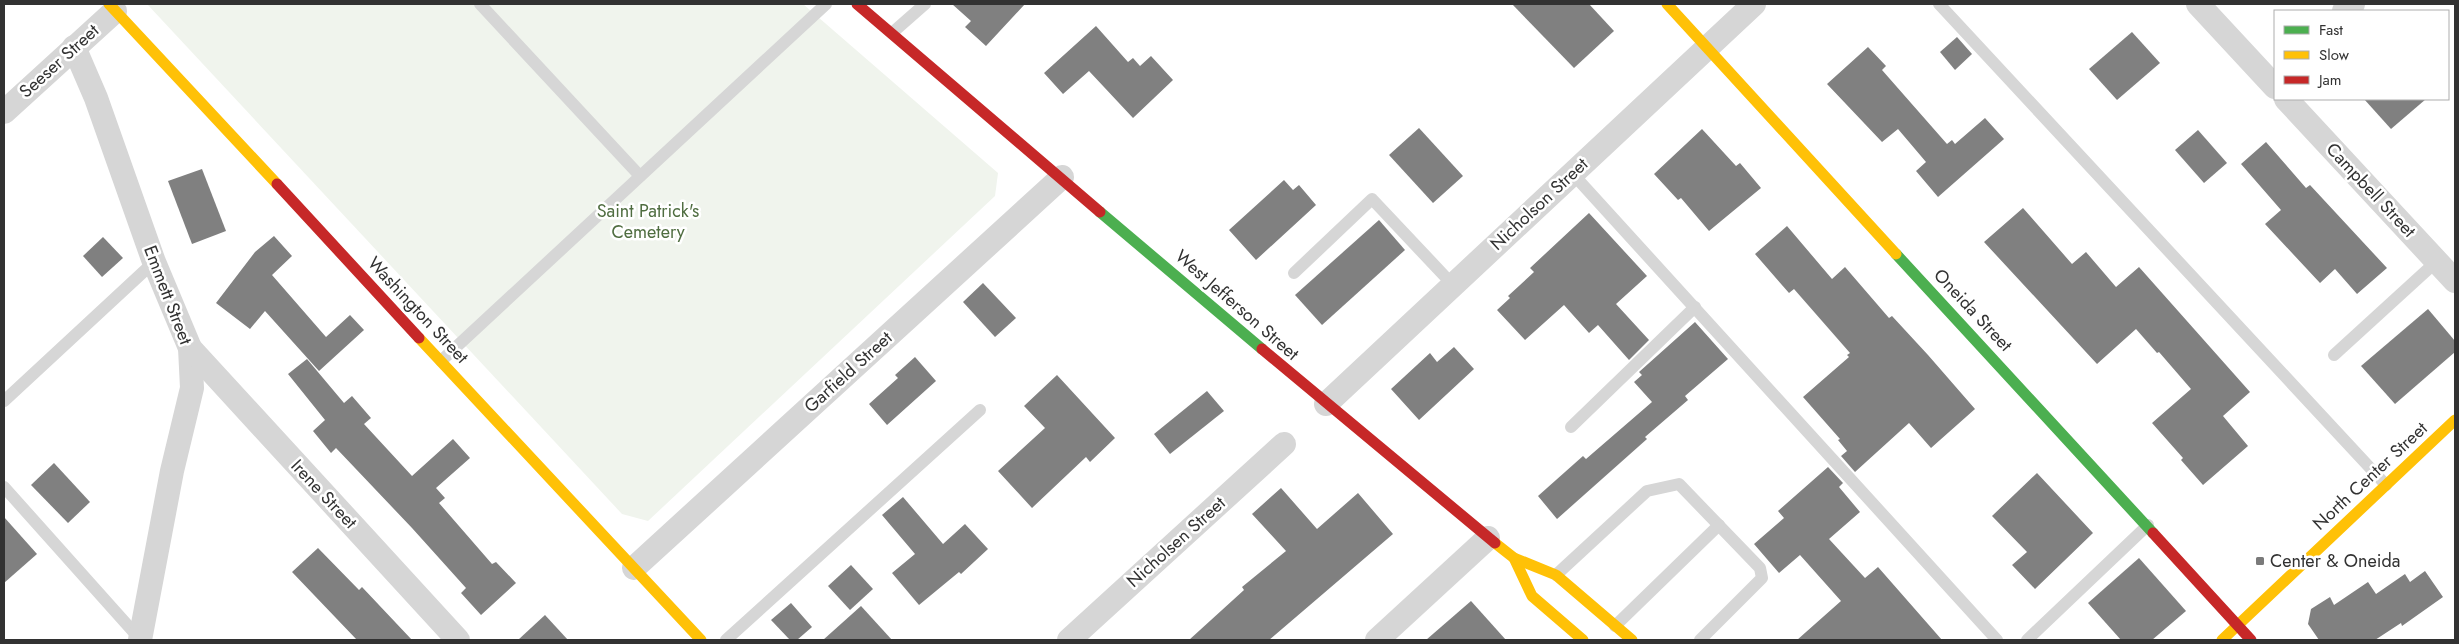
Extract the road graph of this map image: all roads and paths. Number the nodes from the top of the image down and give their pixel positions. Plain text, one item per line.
1 (480, 4) edge
2 (826, 4) edge
3 (857, 4) edge
4 (925, 4) edge
5 (1668, 4) edge
6 (1754, 4) edge
7 (1939, 4) edge
8 (2198, 4) edge
9 (112, 7) edge
10 (892, 33) junction
11 (1707, 46) junction
12 (74, 47) junction
13 (2273, 80) edge
14 (2287, 100) edge
15 (4, 112) edge
16 (1572, 172) junction
17 (640, 176) junction
18 (1062, 177) junction
19 (2437, 261) junction
20 (154, 262) junction
21 (1294, 273) dead end
22 (2455, 281) edge
23 (1453, 285) junction
24 (1694, 307) junction
25 (190, 348) junction
26 (2334, 355) dead end
27 (441, 361) junction
28 (4, 401) edge
29 (1326, 404) junction
30 (980, 410) dead end
31 (2455, 420) edge
32 (1571, 427) dead end
33 (1284, 444) dead end
34 (2386, 485) junction
35 (4, 487) edge
36 (1719, 525) junction
37 (2148, 525) junction
38 (1488, 538) junction
39 (1514, 558) junction
40 (634, 568) junction
41 (1556, 575) junction
42 (2239, 625) junction
43 (1615, 626) junction
44 (692, 637) edge
45 (139, 639) edge
46 (458, 640) edge
47 (726, 640) edge
48 (1069, 640) edge
49 (1377, 640) edge
50 (1583, 640) edge
51 (1632, 640) edge
52 (1700, 640) edge
53 (1997, 640) edge
54 (2027, 640) edge
55 (2222, 640) edge
56 (2251, 640) edge

1 - 17 lane
2 - 17 lane
3 - 10 street, West Jefferson Street
4 - 10 lane
5 - 11 street, Oneida Street
6 - 11 street, Nicholson Street
7 - 34 lane
8 - 13 street
9 - 12 street, Seeser Street
9 - 27 street, Washington Street
10 - 18 street, West Jefferson Street
11 - 16 street, Nicholson Street
11 - 37 street, Oneida Street
12 - 15 street, Seeser Street
12 - 20 street, Emmett Street
14 - 19 street, Campbell Street
16 - 23 street, Nicholson Street
16 - 24 lane
17 - 27 lane
18 - 29 street, West Jefferson Street
18 - 40 street, Garfield Street
19 - 22 street, Campbell Street
19 - 26 lane
20 - 25 street, Emmett Street
20 - 28 lane
21 - 23 lane
23 - 29 street, Nicholson Street
24 - 32 lane
24 - 53 lane
25 - 45 street, Emmett Street
25 - 46 street, Irene Street
27 - 40 street, Washington Street
29 - 38 street, West Jefferson Street
30 - 47 lane
31 - 34 street, North Center Street
33 - 48 street, Nicholsen Street
34 - 42 street, North Center Street
35 - 45 lane
36 - 41 lane
36 - 43 lane
36 - 52 lane
37 - 42 street, Oneida Street
37 - 54 lane
38 - 39 street, West Jefferson Street
38 - 49 street
39 - 41 street
39 - 50 street, West Jefferson Street
40 - 44 street, Washington Street
41 - 43 street
42 - 55 street, North Center Street
42 - 56 street, Oneida Street
43 - 51 street

